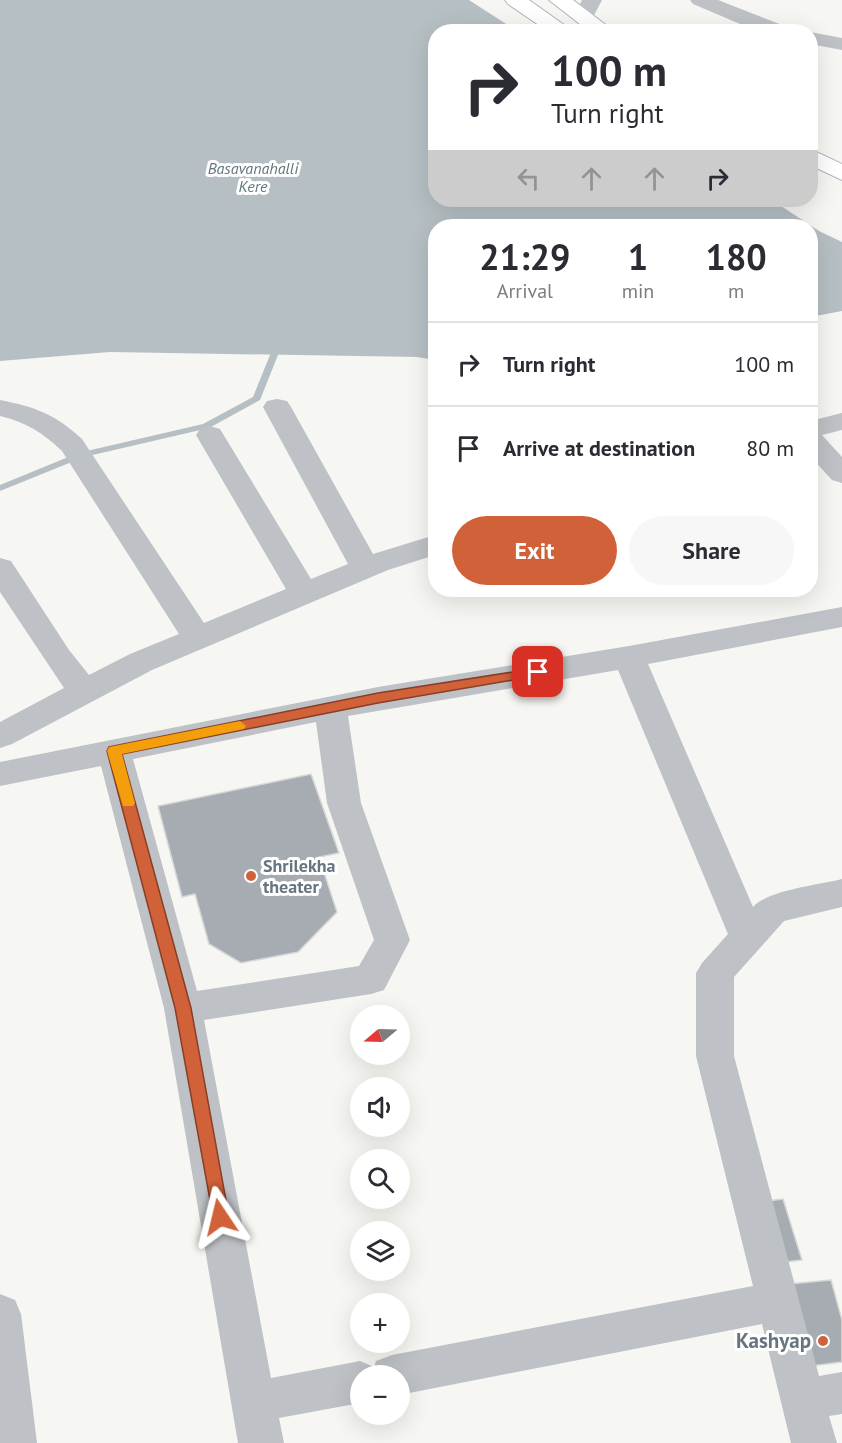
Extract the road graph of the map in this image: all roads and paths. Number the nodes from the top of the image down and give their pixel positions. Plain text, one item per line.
1 (515, 0) edge
2 (559, 0) edge
3 (700, 0) edge
4 (588, 9) edge
5 (552, 24) edge
6 (600, 24) edge
7 (759, 24) edge
8 (818, 40) edge
9 (842, 44) edge
10 (818, 160) edge
11 (842, 173) edge
12 (818, 184) edge
13 (842, 196) edge
14 (277, 407) dead end
15 (0, 408) edge
16 (842, 421) edge
17 (818, 428) edge
18 (210, 435) dead end
19 (818, 448) edge
20 (842, 474) edge
21 (428, 547) edge
22 (0, 568) edge
23 (365, 568) junction
24 (304, 593) junction
25 (842, 617) edge
26 (198, 638) junction
27 (629, 657) junction
28 (84, 692) junction
29 (330, 708) junction
30 (0, 736) edge
31 (114, 751) junction
32 (0, 774) edge
33 (842, 893) edge
34 (748, 937) junction
35 (183, 1008) junction
36 (778, 1301) junction
37 (0, 1314) edge
38 (410, 1373) edge
39 (350, 1386) edge
40 (822, 1396) edge
41 (257, 1423) edge
42 (14, 1443) edge
43 (814, 1443) edge

1 - 5 highway
2 - 4 highway
3 - 7 street
4 - 6 highway
8 - 9 street
10 - 11 highway
12 - 13 highway
14 - 23 street
15 - 26 street
16 - 17 street
18 - 24 street
19 - 20 street
21 - 23 street
22 - 28 street
23 - 24 street
24 - 26 street
25 - 27 street
26 - 28 street
27 - 29 street
27 - 34 street
28 - 30 street
29 - 31 street
29 - 35 street
31 - 32 street
31 - 35 street
33 - 34 street
34 - 36 street
35 - 41 street
36 - 38 street
36 - 40 street
37 - 42 street
39 - 41 street
40 - 43 street

